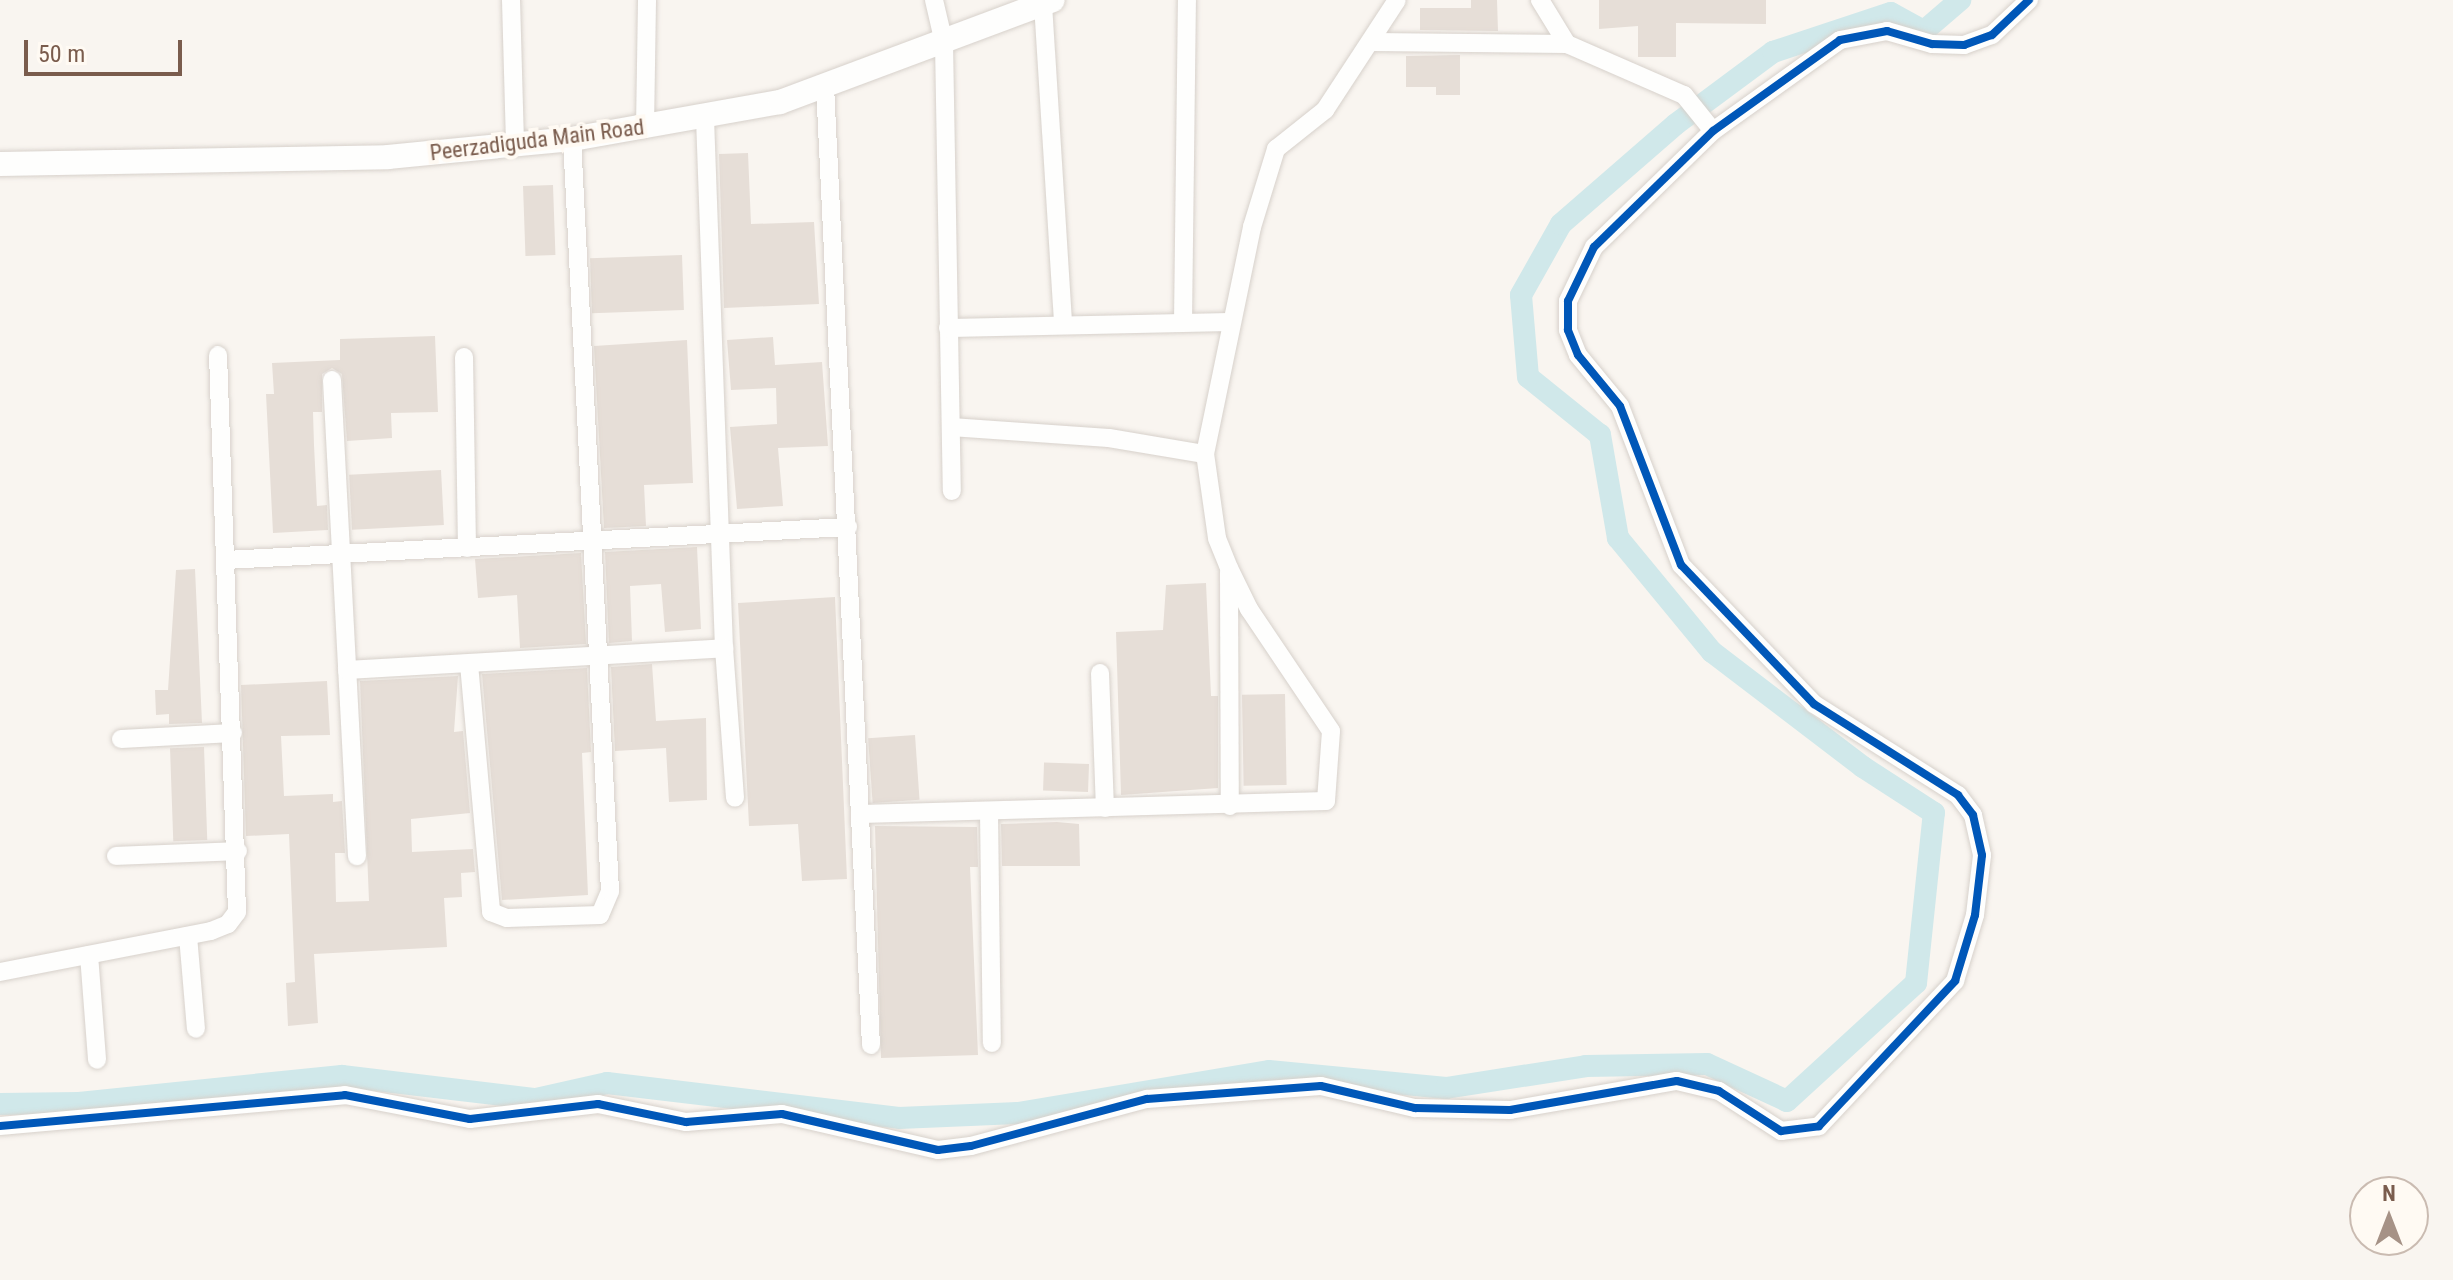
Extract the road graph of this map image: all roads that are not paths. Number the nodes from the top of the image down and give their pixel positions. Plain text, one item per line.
1 (511, 0) edge
2 (647, 0) edge
3 (934, 0) edge
4 (1187, 0) edge
5 (1397, 0) edge
6 (1540, 0) edge
7 (2029, 0) edge
8 (1048, 2) edge
9 (1373, 42) junction
10 (944, 43) junction
11 (1567, 44) junction
12 (825, 85) junction
13 (705, 118) junction
14 (1708, 123) junction
15 (645, 128) junction
16 (572, 139) junction
17 (515, 144) junction
18 (0, 164) edge
19 (1063, 322) junction
20 (1183, 322) junction
21 (1232, 322) junction
22 (948, 328) junction
23 (218, 355) dead end
24 (464, 357) dead end
25 (332, 380) dead end
26 (951, 427) junction
27 (1205, 454) junction
28 (952, 491) dead end
29 (848, 527) junction
30 (721, 534) junction
31 (591, 539) junction
32 (467, 548) junction
33 (341, 554) junction
34 (226, 560) junction
35 (1229, 568) junction
36 (724, 648) junction
37 (595, 659) junction
38 (469, 664) junction
39 (347, 670) junction
40 (1100, 673) dead end
41 (233, 733) junction
42 (121, 739) dead end
43 (735, 798) dead end
44 (1230, 806) junction
45 (1105, 808) junction
46 (989, 811) junction
47 (861, 814) junction
48 (238, 851) junction
49 (116, 856) dead end
50 (357, 856) dead end
51 (188, 936) junction
52 (89, 955) junction
53 (0, 972) edge
54 (196, 1029) dead end
55 (992, 1043) dead end
56 (871, 1045) dead end
57 (97, 1060) dead end
58 (0, 1126) edge

1 - 17 street
2 - 15 street
3 - 10 street
4 - 20 street
5 - 9 street
6 - 11 street
7 - 14 street
8 - 10 street, Peerzadiguda Main Road
8 - 19 street
9 - 11 street
9 - 21 street
10 - 12 street, Peerzadiguda Main Road
10 - 22 street
11 - 14 street
12 - 13 street, Peerzadiguda Main Road
12 - 29 street
13 - 15 street, Peerzadiguda Main Road
13 - 30 street
14 - 58 street
15 - 16 street, Peerzadiguda Main Road
16 - 17 street, Peerzadiguda Main Road
16 - 31 street
17 - 18 street, Peerzadiguda Main Road
19 - 20 street
19 - 22 street
20 - 21 street
21 - 27 street
22 - 26 street
23 - 34 street
24 - 32 street
25 - 33 street
26 - 27 street
26 - 28 street
27 - 35 street
29 - 30 street
29 - 47 street
30 - 31 street
30 - 36 street
31 - 32 street
31 - 37 street
32 - 33 street
33 - 34 street
33 - 39 street
34 - 41 street
35 - 44 street
35 - 44 street
36 - 37 street
36 - 43 street
37 - 38 street
37 - 38 street
38 - 39 street
39 - 50 street
40 - 45 street
41 - 42 street
41 - 48 street
44 - 45 street
45 - 46 street
46 - 47 street
46 - 55 street
47 - 56 street
48 - 49 street
48 - 51 street
51 - 52 street
51 - 54 street
52 - 53 street
52 - 57 street

